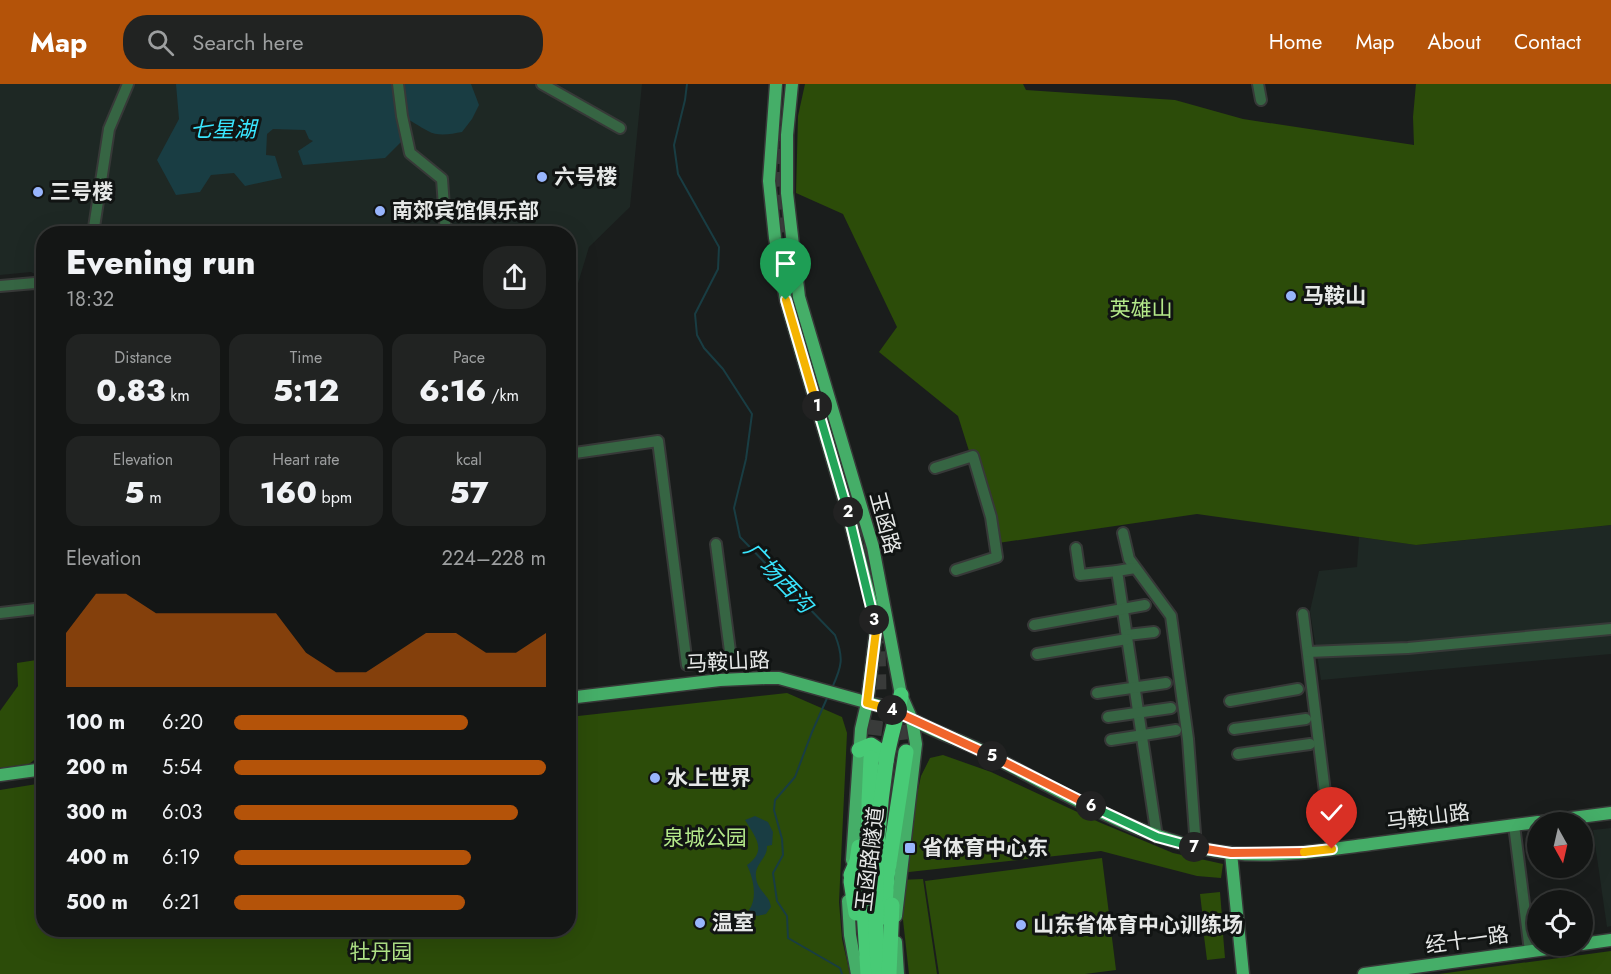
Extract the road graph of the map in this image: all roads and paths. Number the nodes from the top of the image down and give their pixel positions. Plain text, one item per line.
1 (128, 84) edge
2 (398, 84) edge
3 (542, 84) edge
4 (776, 84) edge
5 (792, 84) edge
6 (1258, 84) edge
7 (1261, 100) dead end
8 (620, 128) dead end
9 (94, 226) edge
10 (445, 226) edge
11 (36, 284) edge
12 (0, 286) edge
13 (576, 453) edge
14 (935, 468) dead end
15 (1123, 533) dead end
16 (716, 544) dead end
17 (1076, 549) dead end
18 (1135, 568) junction
19 (956, 570) dead end
20 (1117, 571) junction
21 (1145, 605) dead end
22 (36, 609) edge
23 (1123, 609) junction
24 (0, 613) edge
25 (1303, 614) dead end
26 (1034, 625) dead end
27 (1611, 629) edge
28 (1154, 632) dead end
29 (1127, 637) junction
30 (1308, 652) junction
31 (1037, 654) dead end
32 (1166, 683) dead end
33 (1135, 688) junction
34 (1298, 689) dead end
35 (1097, 693) dead end
36 (901, 695) junction
37 (576, 697) edge
38 (1230, 700) dead end
39 (867, 703) junction
40 (1171, 708) dead end
41 (898, 711) junction
42 (1138, 713) junction
43 (1108, 717) dead end
44 (1306, 719) dead end
45 (912, 720) junction
46 (1234, 729) dead end
47 (1176, 730) dead end
48 (1142, 736) junction
49 (1111, 740) dead end
50 (1310, 744) dead end
51 (906, 752) tunnel mouth
52 (1238, 754) dead end
53 (872, 756) junction
54 (36, 770) edge
55 (0, 775) edge
56 (869, 782) junction
57 (1611, 813) edge
58 (1593, 815) edge
59 (1527, 824) edge
60 (1510, 826) junction
61 (1157, 837) junction
62 (1196, 848) junction
63 (1332, 849) junction
64 (1231, 853) junction
65 (851, 878) junction
66 (1611, 940) edge
67 (1593, 942) edge
68 (1527, 952) joint
69 (876, 973) edge
70 (857, 974) edge
71 (898, 974) edge
72 (1243, 974) edge
73 (1364, 974) edge

1 - 9 street
2 - 10 street
3 - 8 street
4 - 39 main road, 玉函路
5 - 36 main road, 玉函路
6 - 7 street
11 - 12 street
13 - 16 street
14 - 19 street
15 - 18 street
17 - 20 street
18 - 20 street
18 - 62 street
20 - 23 street
21 - 23 street
22 - 24 street
23 - 26 street
23 - 29 street
25 - 30 street
27 - 30 street
28 - 29 street
29 - 31 street
29 - 33 street
30 - 63 street
32 - 33 street
33 - 35 street
33 - 42 street
34 - 38 street
36 - 41 highway
36 - 45 main road, 玉函路
37 - 39 main road, 马鞍山路
39 - 41 main road, 马鞍山路
39 - 53 main road, 玉函路
40 - 42 street
41 - 45 main road, 马鞍山路
41 - 53 highway
42 - 43 street
42 - 48 street
44 - 46 street
45 - 61 main road, 马鞍山路
45 - 71 main road, 玉函路
47 - 48 street
48 - 49 street
48 - 61 street
50 - 52 street
51 - 69 highway, 玉函路隧道
53 - 56 highway, 玉函路隧道
53 - 65 main road, 玉函路
53 - 69 highway
54 - 55 main road
56 - 65 highway
56 - 69 highway, 玉函路隧道
57 - 58 main road, 马鞍山路
59 - 60 main road, 马鞍山路
60 - 63 main road, 马鞍山路
60 - 68 street
61 - 62 main road, 马鞍山路
62 - 64 main road, 马鞍山路
63 - 64 main road, 马鞍山路
64 - 72 main road
65 - 69 highway
65 - 70 main road, 玉函路
66 - 67 main road
68 - 73 main road, 经十一路

